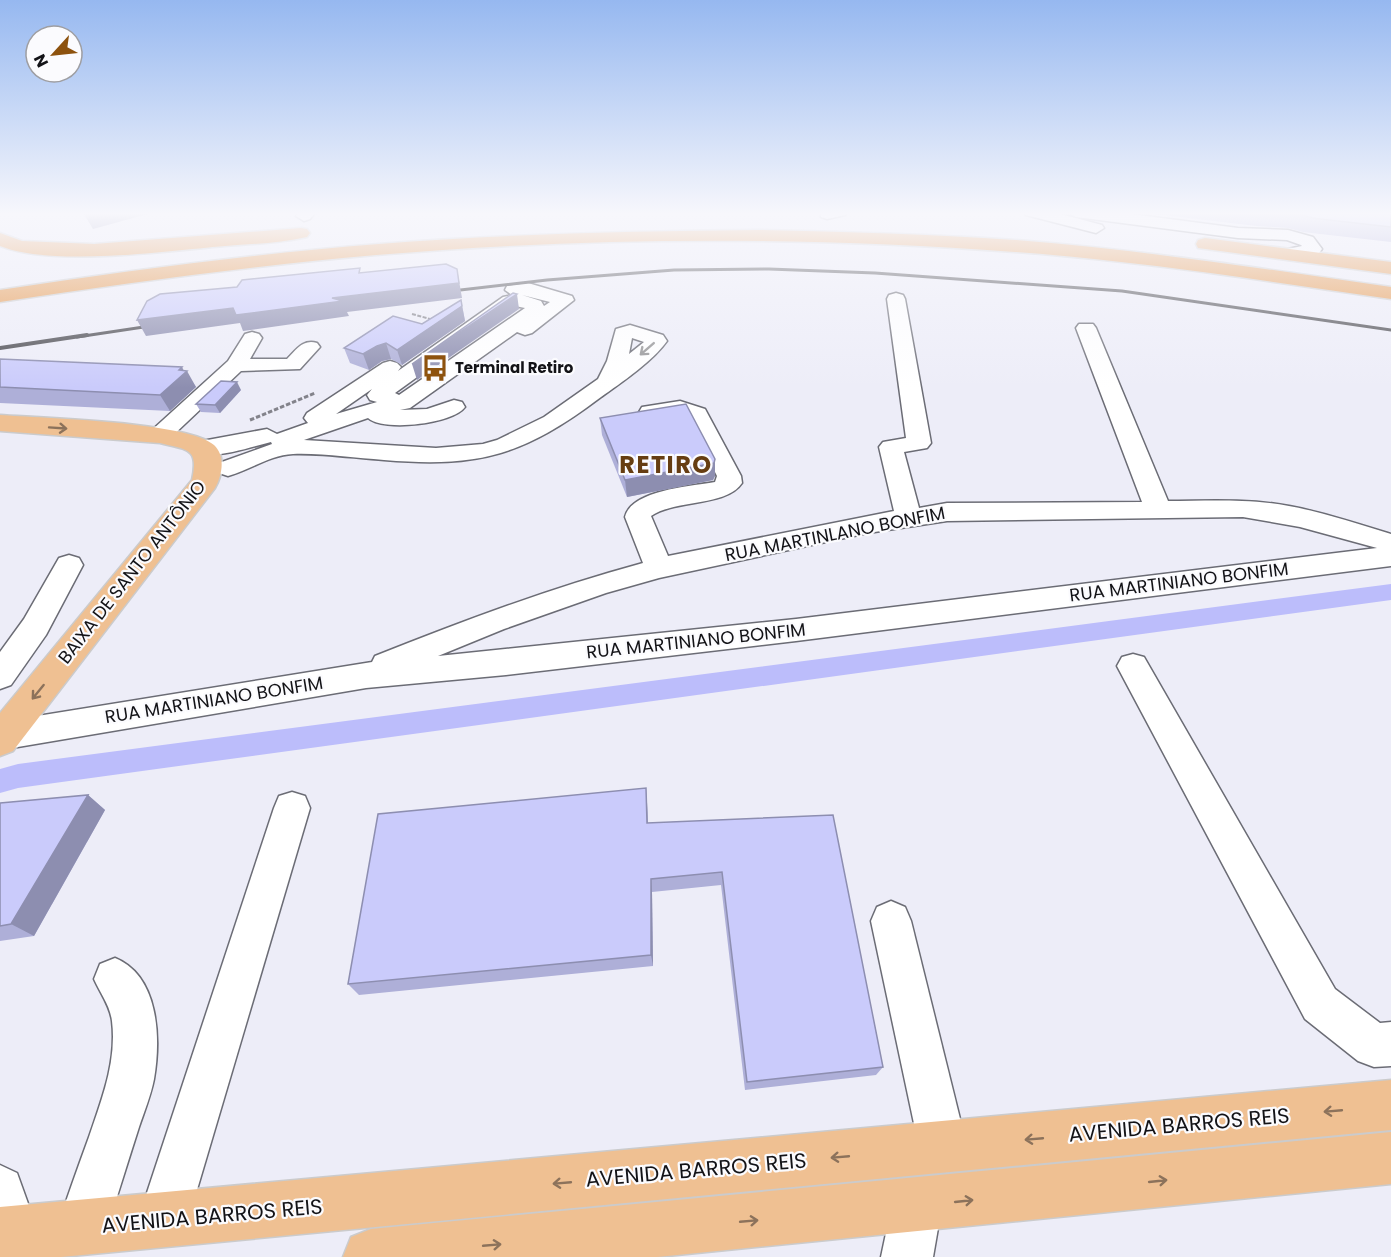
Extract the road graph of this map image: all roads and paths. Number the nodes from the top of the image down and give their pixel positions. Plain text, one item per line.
1 (92, 271) edge
2 (173, 271) edge
3 (239, 271) edge
4 (1230, 271) edge
5 (1319, 271) edge
6 (1391, 281) edge
7 (0, 284) edge
8 (1391, 293) edge
9 (0, 296) edge
10 (896, 299) dead end
11 (0, 314) edge
12 (412, 314) dead end
13 (467, 316) dead end
14 (1086, 328) dead end
15 (437, 330) joint
16 (252, 338) dead end
17 (310, 347) dead end
18 (236, 365) junction
19 (608, 380) dead end
20 (378, 395) junction
21 (411, 408) junction
22 (629, 416) edge
23 (0, 423) edge
24 (304, 434) junction
25 (160, 435) junction
26 (202, 448) junction
27 (217, 475) junction
28 (1158, 509) junction
29 (908, 518) junction
30 (1391, 543) edge
31 (1391, 556) edge
32 (69, 565) dead end
33 (659, 568) junction
34 (1133, 666) dead end
35 (366, 675) junction
36 (0, 676) edge
37 (1, 737) edge
38 (292, 808) dead end
39 (891, 921) dead end
40 (115, 979) dead end
41 (1391, 1044) edge
42 (1391, 1105) edge
43 (942, 1147) junction
44 (1391, 1158) edge
45 (917, 1205) junction
46 (5, 1220) edge
47 (164, 1220) junction
48 (82, 1228) junction
49 (699, 1241) edge
50 (371, 1257) edge
51 (907, 1257) edge

1 - 7 highway
2 - 9 highway
3 - 11 highway
4 - 8 highway
5 - 6 highway
10 - 29 street
12 - 15 path
13 - 21 street
14 - 28 street
15 - 24 street
16 - 18 street
17 - 18 street
18 - 25 street
19 - 24 street
20 - 21 street
20 - 21 street
20 - 24 street
21 - 24 street
22 - 33 street
23 -> 25 main road
24 - 26 street
24 - 27 street
25 - 26 main road
26 - 27 main road, BAIXA DE SANTO ANTÔNIO
27 -> 37 main road, BAIXA DE SANTO ANTÔNIO
28 - 29 street, RUA MARTINLANO BONFIM
28 - 30 street, RUA MARTINLANO BONFIM
29 - 33 street, RUA MARTINLANO BONFIM
31 - 35 street, RUA MARTINIANO BONFIM
32 - 36 street
33 - 35 street, RUA MARTINLANO BONFIM
34 - 41 street
35 - 37 street, RUA MARTINIANO BONFIM
38 - 47 street
39 - 43 street
40 - 48 street
42 -> 43 main road, AVENIDA BARROS REIS
43 -> 47 main road, AVENIDA BARROS REIS
45 -> 44 main road
49 -> 45 main road
45 - 51 street
46 - 48 main road, AVENIDA BARROS REIS
47 - 48 main road, AVENIDA BARROS REIS
50 -> 49 main road

